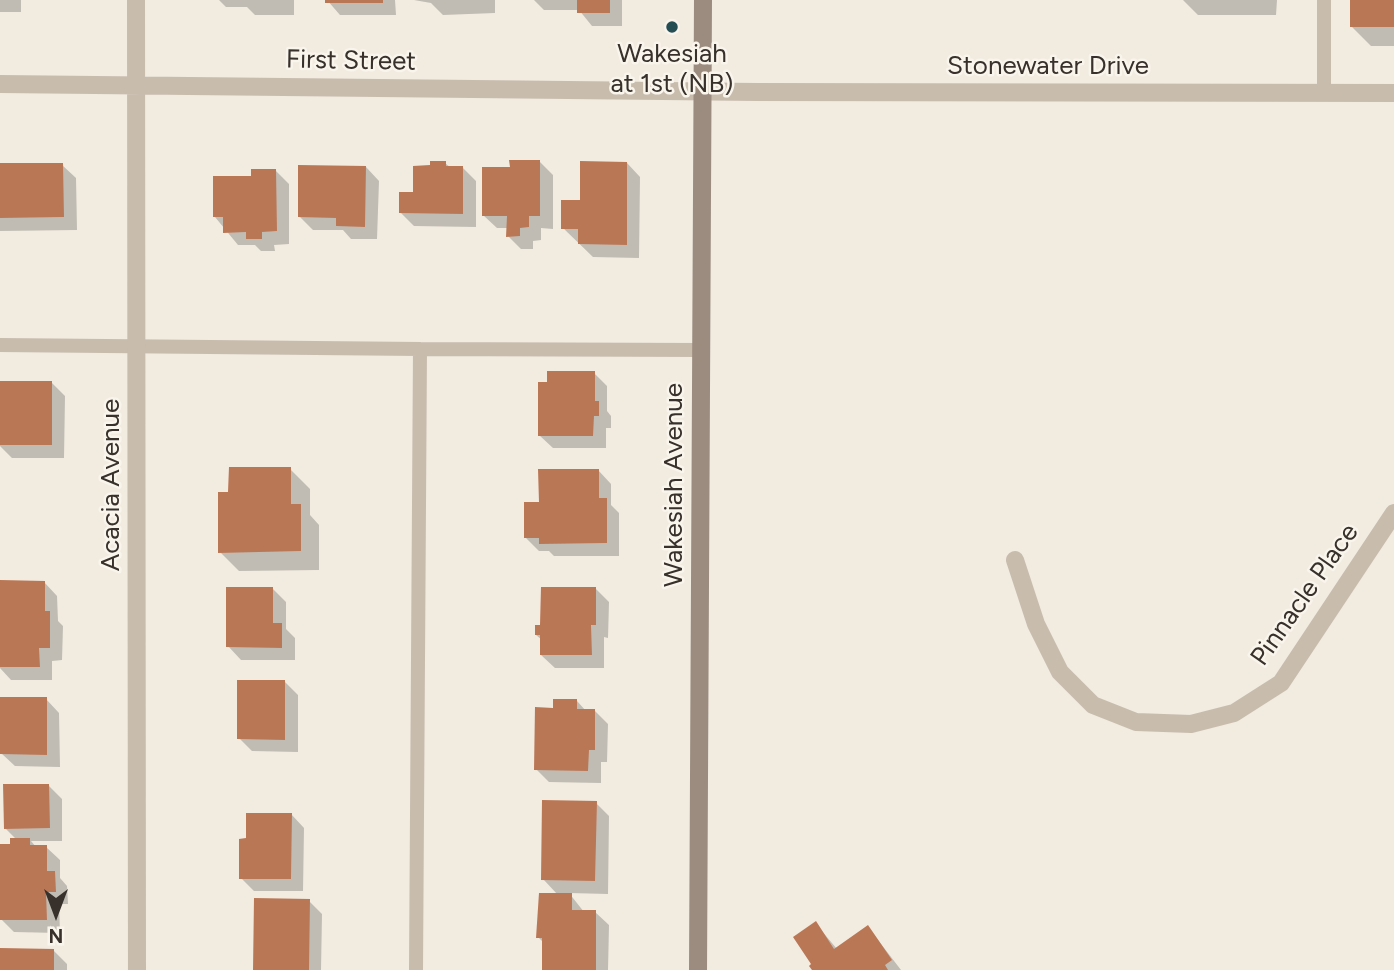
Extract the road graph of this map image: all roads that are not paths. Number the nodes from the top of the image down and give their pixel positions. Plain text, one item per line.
1 (136, 0) edge
2 (703, 0) edge
3 (1325, 0) edge
4 (0, 84) edge
5 (135, 85) junction
6 (702, 91) junction
7 (1324, 92) junction
8 (1394, 93) edge
9 (0, 345) edge
10 (137, 346) junction
11 (420, 349) junction
12 (701, 350) junction
13 (1394, 513) edge
14 (1015, 559) dead end
15 (137, 970) edge
16 (416, 970) edge
17 (698, 970) edge

1 - 5 street, Acacia Avenue
2 - 6 main road, Wakesiah Avenue
3 - 7 lane
4 - 5 street, First Street
5 - 6 street, First Street
5 - 10 street, Acacia Avenue
6 - 7 street, Stonewater Drive
6 - 12 main road, Wakesiah Avenue
7 - 8 street, Stonewater Drive
9 - 10 lane
10 - 11 lane
10 - 15 street, Acacia Avenue
11 - 12 lane
11 - 16 lane
12 - 17 main road, Wakesiah Avenue
13 - 14 street, Pinnacle Place

